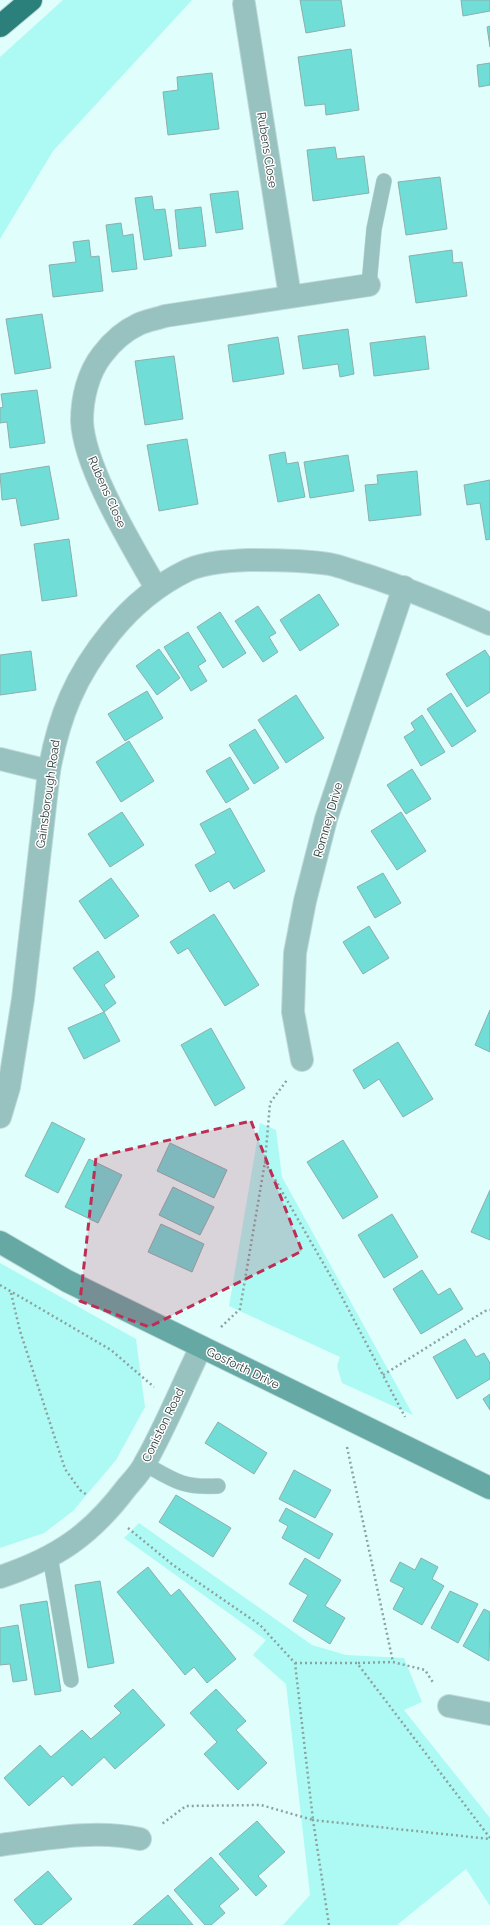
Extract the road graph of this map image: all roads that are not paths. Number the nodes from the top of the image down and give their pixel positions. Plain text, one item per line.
1 (31, 0) edge
2 (244, 4) dead end
3 (0, 26) edge
4 (384, 181) dead end
5 (369, 285) joint
6 (290, 296) junction
7 (404, 587) junction
8 (156, 588) junction
9 (490, 624) edge
10 (0, 760) edge
11 (49, 771) junction
12 (302, 1060) road end
13 (5, 1087) edge
14 (0, 1117) edge
15 (0, 1242) edge
16 (201, 1347) junction
17 (145, 1464) junction
18 (218, 1486) dead end
19 (490, 1488) edge
20 (50, 1556) junction
21 (0, 1577) edge
22 (71, 1680) dead end
23 (449, 1706) road end
24 (490, 1714) edge
25 (140, 1839) road end
26 (0, 1846) edge

1 - 3 highway
2 - 6 street, Rubens Close
4 - 5 lane
5 - 6 street, Rubens Close
6 - 8 street, Rubens Close
7 - 8 street, Gainsborough Road
7 - 9 street, Gainsborough Road
7 - 12 street, Romney Drive
8 - 11 street, Gainsborough Road
10 - 11 street
11 - 13 street, Gainsborough Road
13 - 14 street, Gainsborough Road
15 - 16 street, Gosforth Drive
16 - 17 street, Coniston Road
16 - 19 street, Gosforth Drive
17 - 18 lane
17 - 20 street, Coniston Road
20 - 21 street, Coniston Road
20 - 22 lane
23 - 24 street
25 - 26 street

